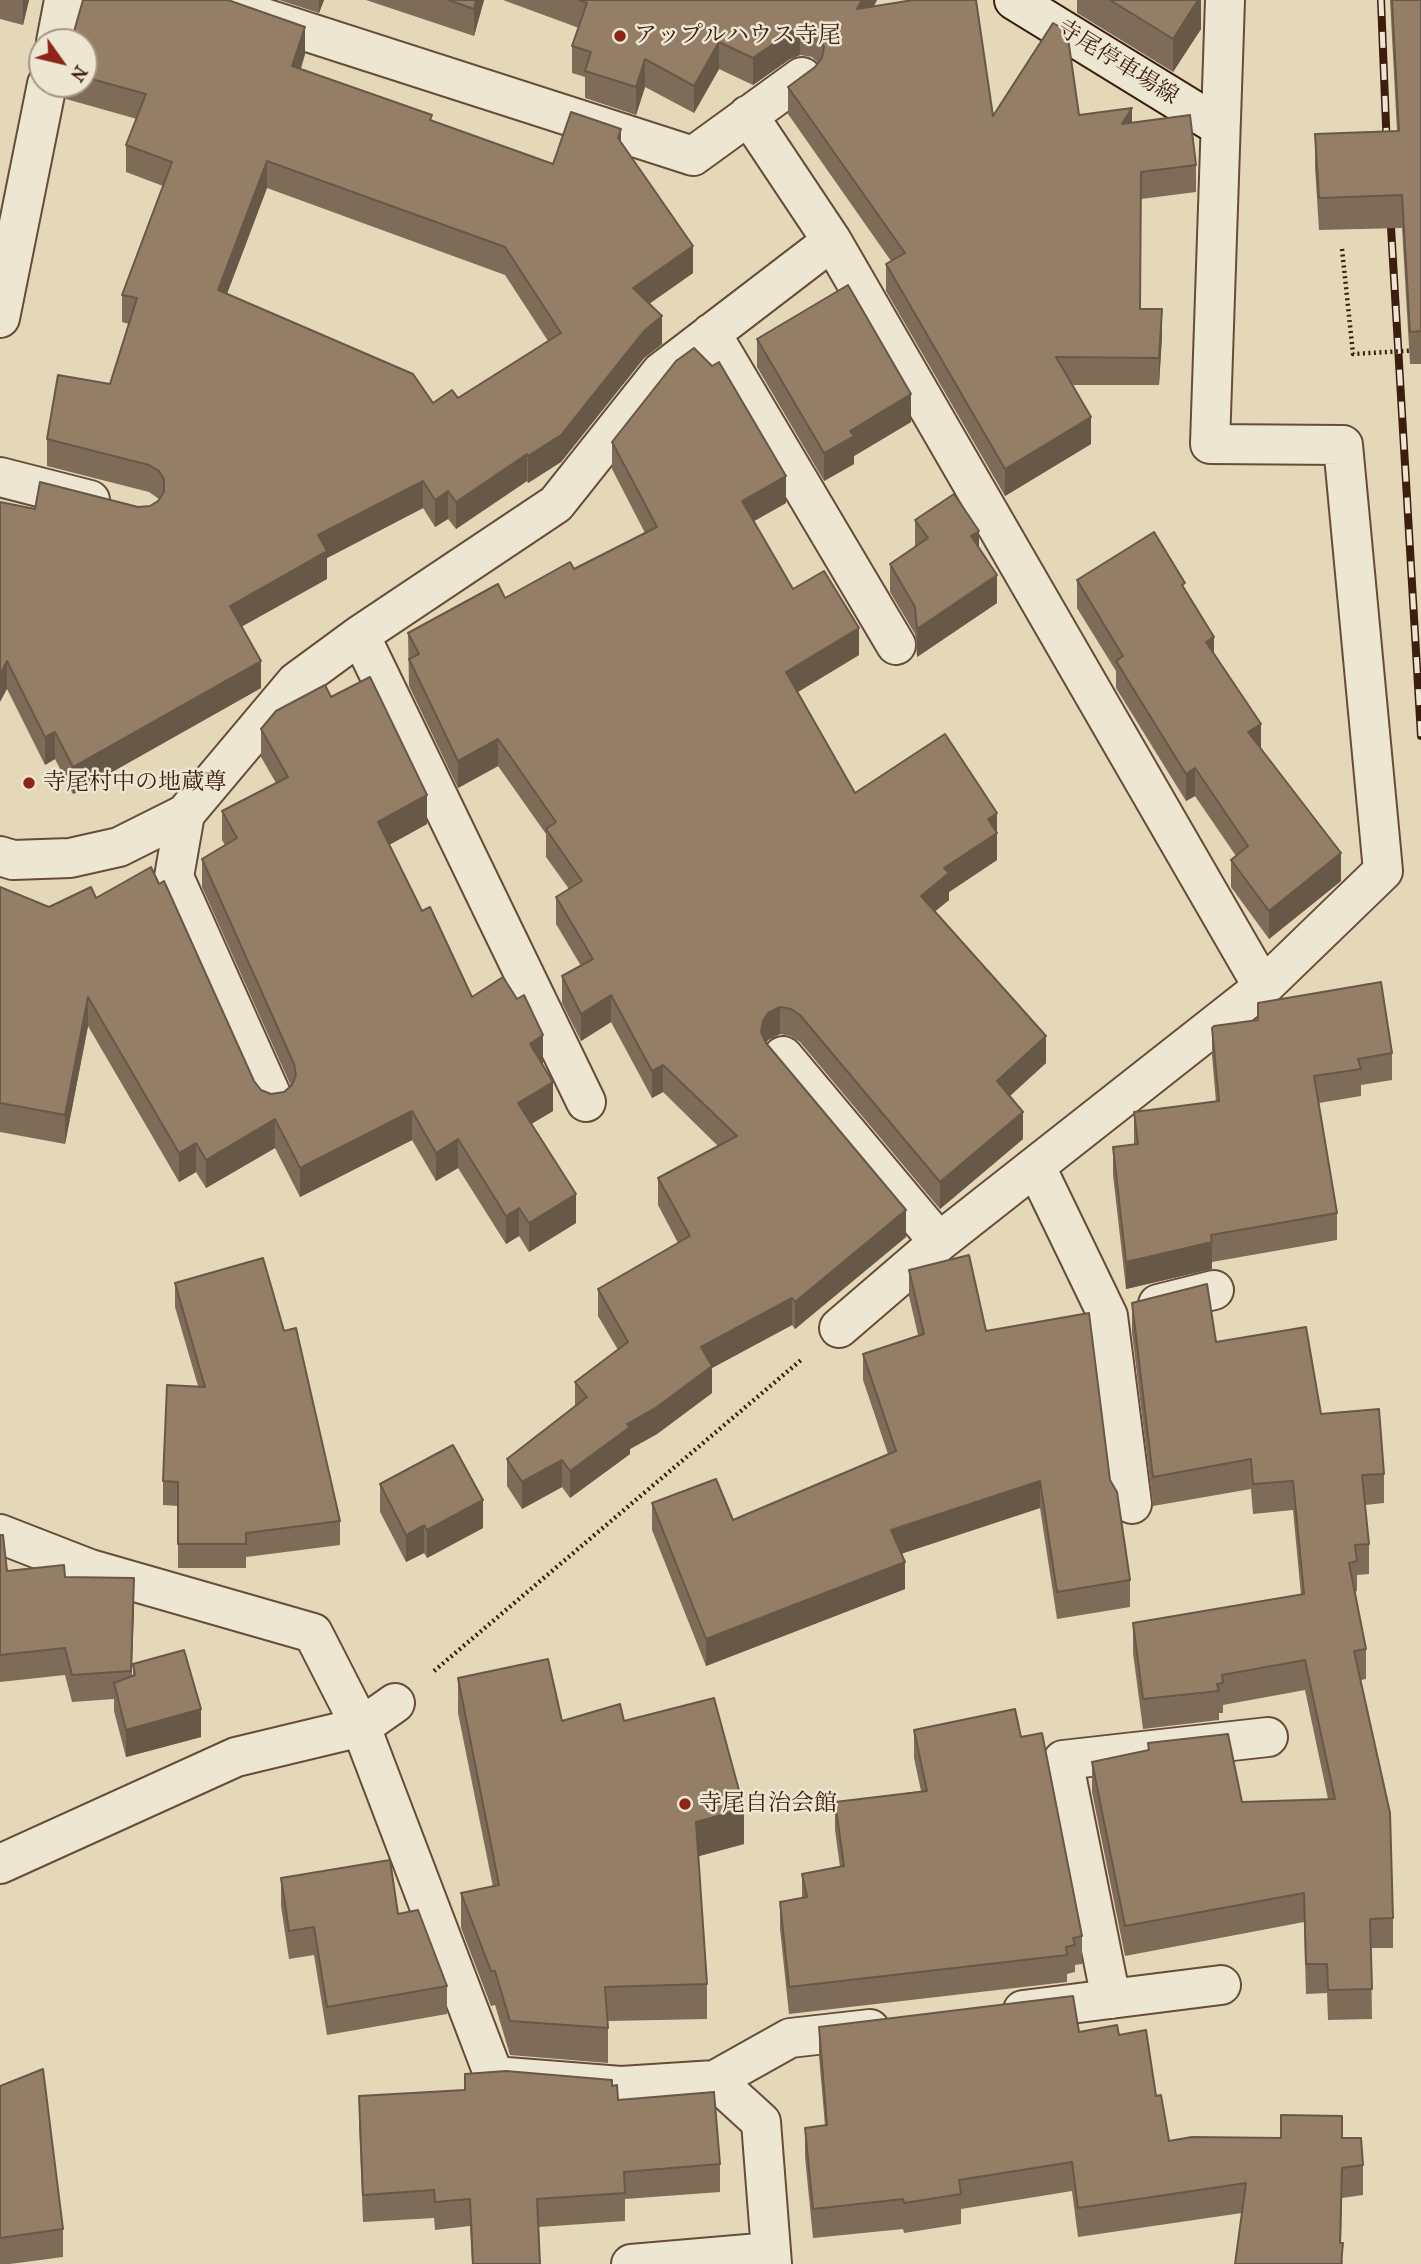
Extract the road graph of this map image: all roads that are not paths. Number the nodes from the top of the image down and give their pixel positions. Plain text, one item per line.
1 (64, 0) edge
2 (208, 0) edge
3 (1014, 0) edge
4 (1224, 0) edge
5 (59, 28) edge
6 (802, 77) edge
7 (44, 98) edge
8 (748, 115) junction
9 (1219, 126) junction
10 (832, 241) junction
11 (0, 318) edge
12 (711, 333) junction
13 (0, 477) edge
14 (130, 510) edge
15 (360, 635) junction
16 (896, 645) dead end
17 (185, 814) junction
18 (0, 856) edge
19 (1264, 987) junction
20 (783, 1056) dead end
21 (274, 1101) edge
22 (586, 1102) dead end
23 (1036, 1167) junction
24 (939, 1242) junction
25 (1214, 1290) dead end
26 (1108, 1316) junction
27 (839, 1328) road end
28 (1132, 1504) dead end
29 (0, 1534) edge
30 (395, 1703) road end
31 (361, 1727) junction
32 (1268, 1737) dead end
33 (0, 1864) edge
34 (1221, 1985) dead end
35 (1111, 1999) junction
36 (991, 2014) edge
37 (911, 2024) edge
38 (715, 2080) junction
39 (771, 2258) edge
40 (632, 2264) edge

1 - 5 street
2 - 8 street
3 - 9 street, 寺尾停車場線
4 - 9 street
6 - 8 street
7 - 11 street
8 - 10 street
9 - 19 street
10 - 12 street
10 - 19 street
12 - 15 street
12 - 16 street
13 - 14 street
15 - 17 street
15 - 22 street
17 - 18 street
17 - 21 street
19 - 23 street
20 - 24 street
23 - 24 street
23 - 26 street
24 - 27 street
25 - 26 street
26 - 28 street
29 - 31 street
30 - 31 street
31 - 33 street
31 - 38 street
32 - 35 street
34 - 35 street
35 - 36 street
37 - 38 street
38 - 39 street
39 - 40 street

